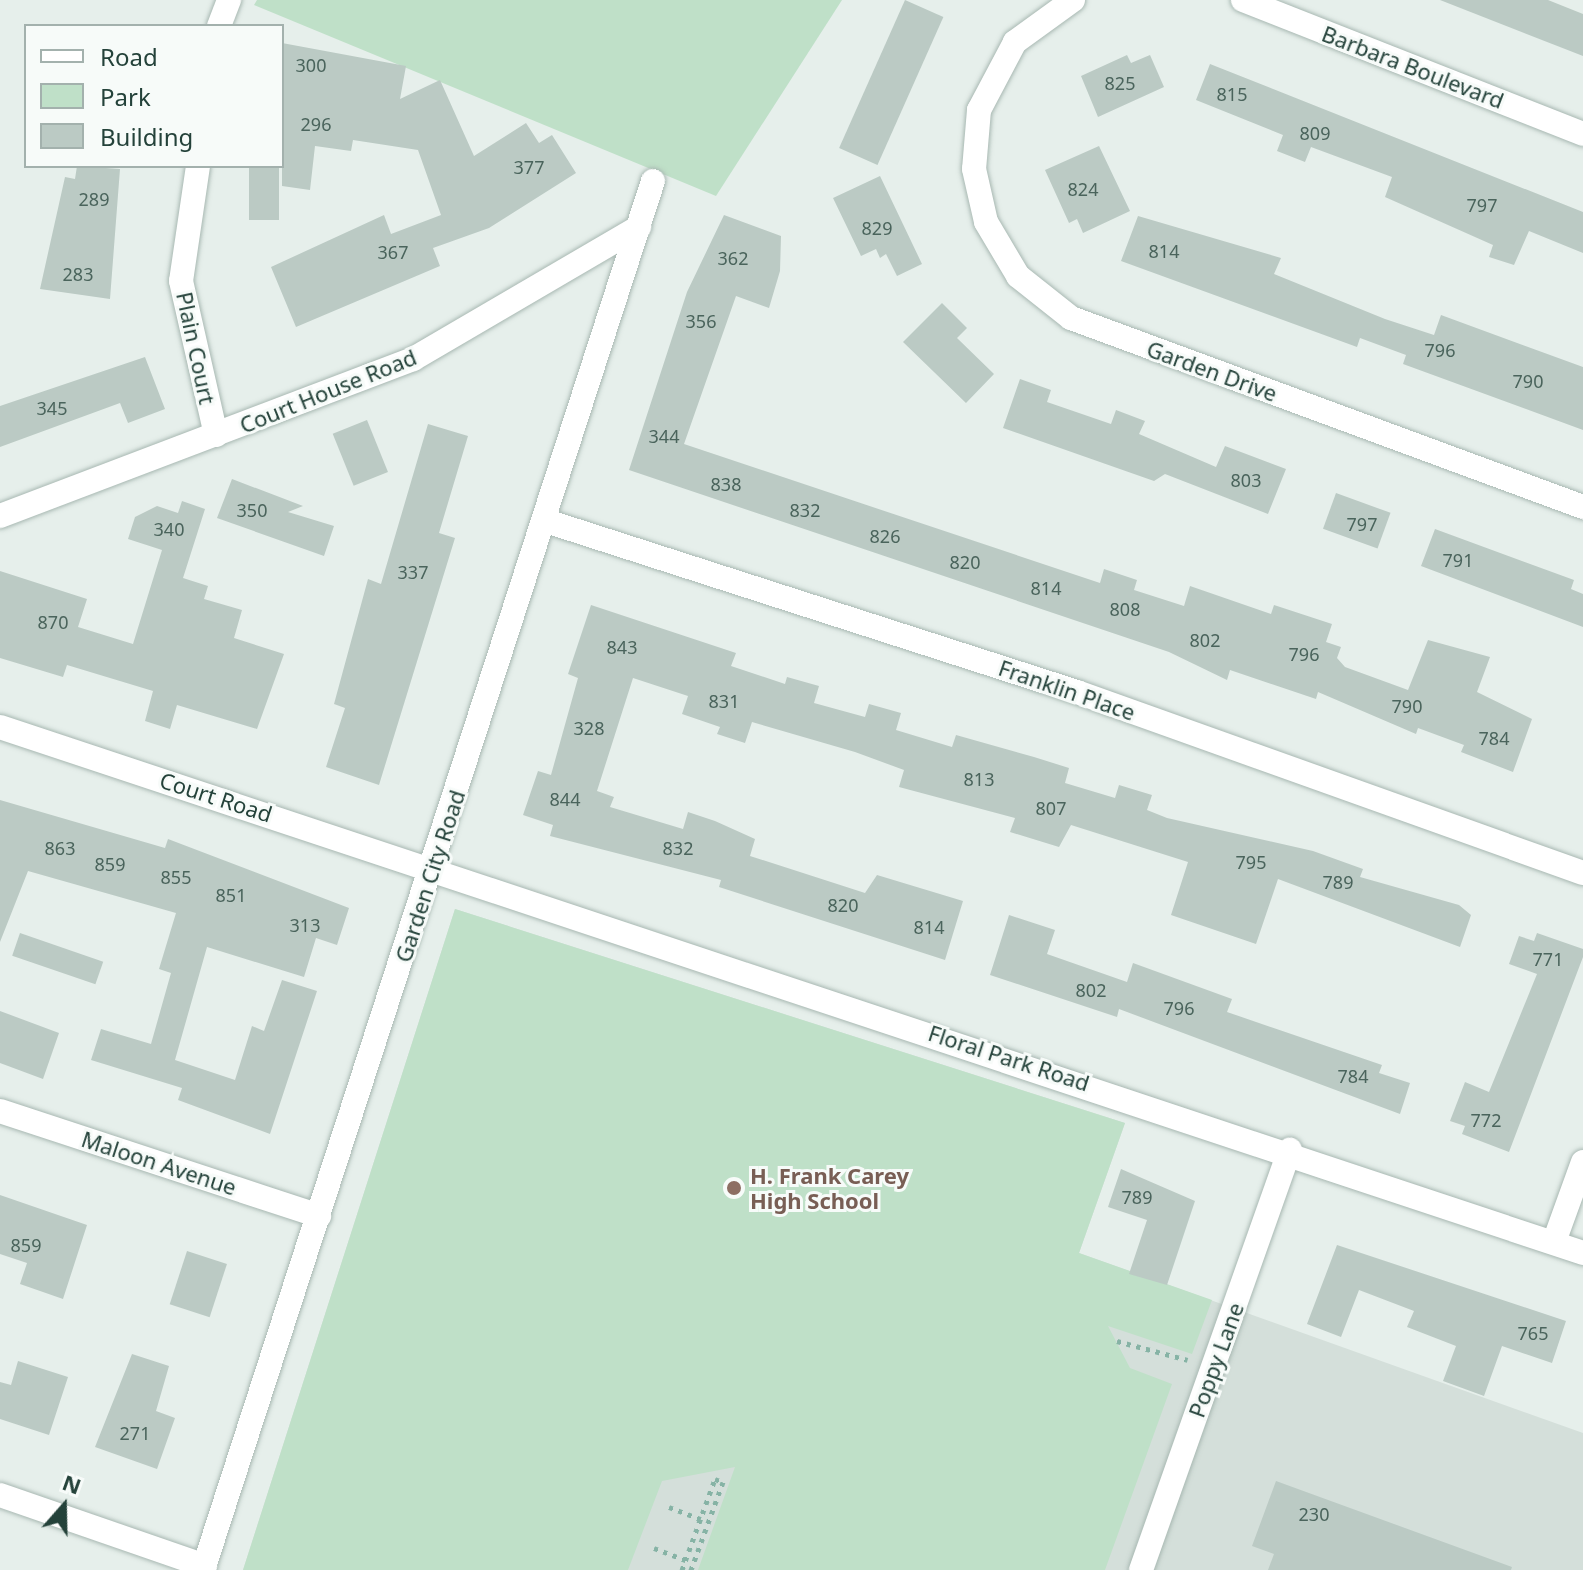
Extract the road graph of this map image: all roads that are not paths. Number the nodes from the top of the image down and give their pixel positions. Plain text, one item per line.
1 (1073, 0) edge
2 (1243, 0) edge
3 (1583, 134) edge
4 (198, 168) edge
5 (653, 181) dead end
6 (639, 227) junction
7 (216, 435) junction
8 (1583, 507) edge
9 (0, 516) edge
10 (546, 521) junction
11 (0, 727) edge
12 (433, 868) junction
13 (1583, 873) edge
14 (0, 1111) edge
15 (1290, 1150) junction
16 (1583, 1162) edge
17 (319, 1216) junction
18 (1554, 1242) junction
19 (1583, 1253) edge
20 (0, 1495) edge
21 (204, 1568) edge
22 (1141, 1570) edge

1 - 8 street, Garden Drive
2 - 3 street, Barbara Boulevard
4 - 7 street, Plain Court
5 - 6 street, Garden City Road
6 - 7 street, Court House Road
6 - 10 street, Garden City Road
7 - 9 street, Court House Road
10 - 12 street, Garden City Road
10 - 13 street, Franklin Place
11 - 12 street, Court Road
12 - 15 street, Floral Park Road
12 - 17 street, Garden City Road
14 - 17 street, Maloon Avenue
15 - 18 street, Floral Park Road
15 - 22 street, Poppy Lane
16 - 18 street
17 - 21 street, Garden City Road
18 - 19 street, Floral Park Road
20 - 21 street

